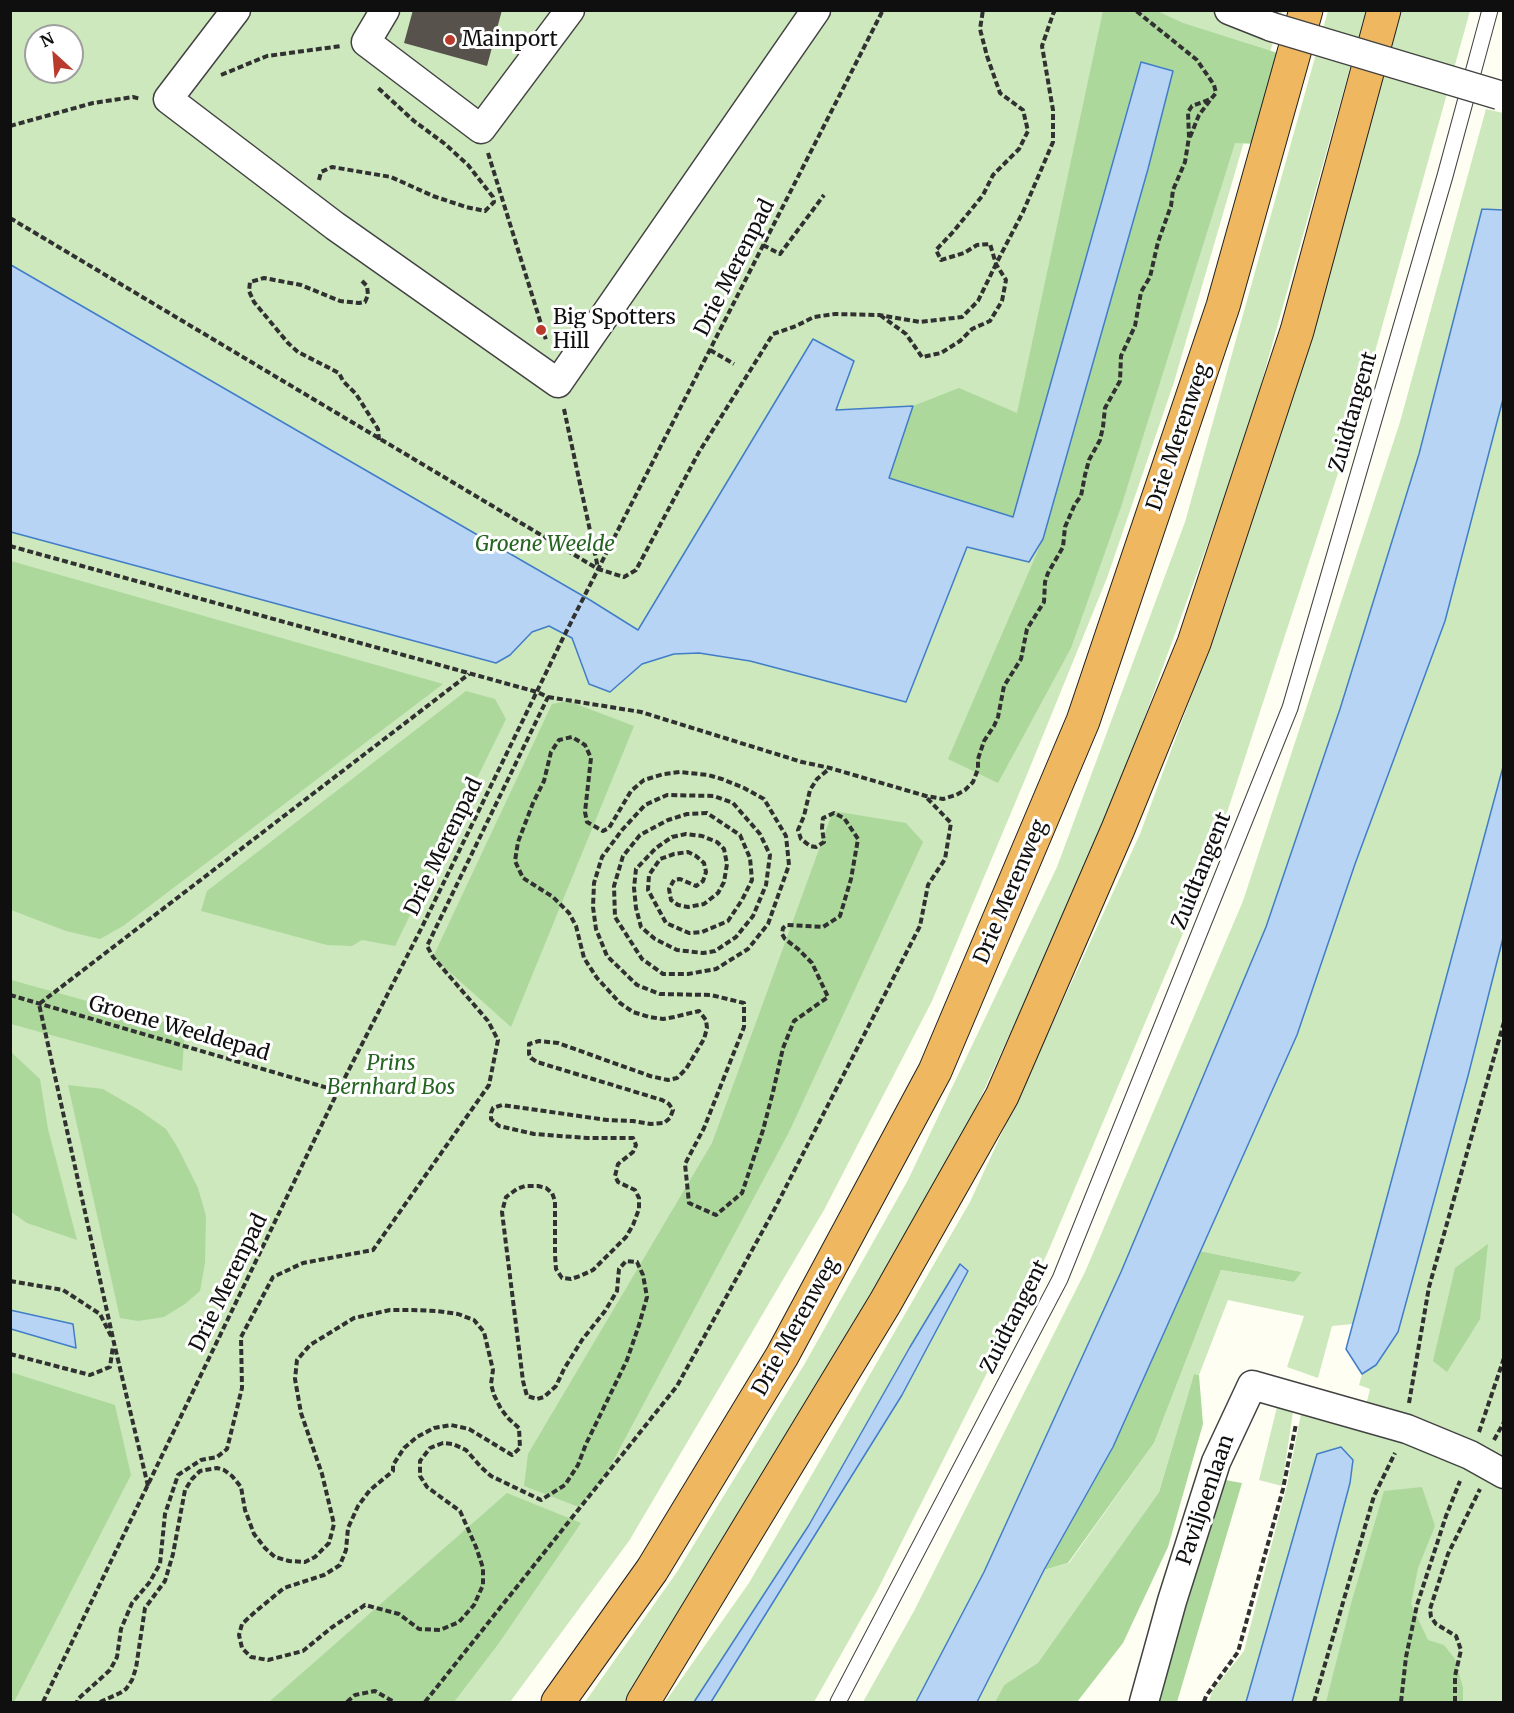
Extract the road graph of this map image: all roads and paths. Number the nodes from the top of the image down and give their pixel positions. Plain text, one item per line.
1 (236, 10) edge
2 (385, 10) edge
3 (570, 10) edge
4 (816, 10) edge
5 (883, 10) edge
6 (983, 10) edge
7 (1055, 10) edge
8 (1135, 10) edge
9 (1229, 10) edge
10 (1306, 10) edge
11 (1384, 10) edge
12 (1490, 10) edge
13 (1501, 96) edge
14 (1211, 99) junction
15 (1189, 137) junction
16 (824, 195) dead end
17 (10, 218) edge
18 (763, 245) junction
19 (996, 264) junction
20 (879, 315) junction
21 (710, 350) junction
22 (734, 364) dead end
23 (10, 546) edge
24 (598, 569) junction
25 (469, 674) junction
26 (537, 692) junction
27 (548, 697) junction
28 (830, 768) junction
29 (926, 796) junction
30 (10, 995) edge
31 (39, 1004) junction
32 (1503, 1022) edge
33 (338, 1091) junction
34 (10, 1281) edge
35 (114, 1343) junction
36 (10, 1354) edge
37 (1503, 1358) edge
38 (1301, 1398) junction
39 (1503, 1422) edge
40 (1407, 1429) junction
41 (1486, 1464) edge
42 (148, 1487) junction
43 (43, 1702) edge
44 (77, 1702) edge
45 (100, 1702) edge
46 (347, 1702) edge
47 (394, 1702) edge
48 (425, 1702) edge
49 (558, 1702) edge
50 (643, 1702) edge
51 (838, 1702) edge
52 (1144, 1702) edge
53 (1204, 1702) edge
54 (1314, 1702) edge
55 (1401, 1702) edge
56 (1455, 1702) edge

1 - 4 street
2 - 3 street
5 - 18 path, Drie Merenpad
6 - 19 path
7 - 19 path
8 - 14 path
9 - 13 street, bridge
10 - 49 highway, Drie Merenweg
11 - 50 highway
12 - 51 lane, Zuidtangent
14 - 15 path
14 - 15 path
15 - 29 path
16 - 18 path
17 - 24 path
18 - 21 path, Drie Merenpad
19 - 20 path
19 - 20 path
20 - 24 path
21 - 22 path
21 - 24 path, Drie Merenpad
23 - 25 path
24 - 26 path, Drie Merenpad
25 - 26 path
25 - 31 path
26 - 27 path
26 - 33 path, Drie Merenpad
27 - 28 path
27 - 44 path
28 - 29 path
28 - 45 path
29 - 48 path
30 - 31 path, Groene Weeldepad
31 - 33 path, Groene Weeldepad
31 - 35 path
32 - 40 path
33 - 42 path, Drie Merenpad
34 - 35 path
35 - 36 path
35 - 42 path
37 - 41 path
38 - 40 street, Paviljoenlaan
38 - 52 street, Paviljoenlaan
38 - 53 path
39 - 41 path
40 - 41 street, Paviljoenlaan
40 - 54 path
41 - 55 path
41 - 56 path
42 - 43 path, Drie Merenpad
46 - 47 path

